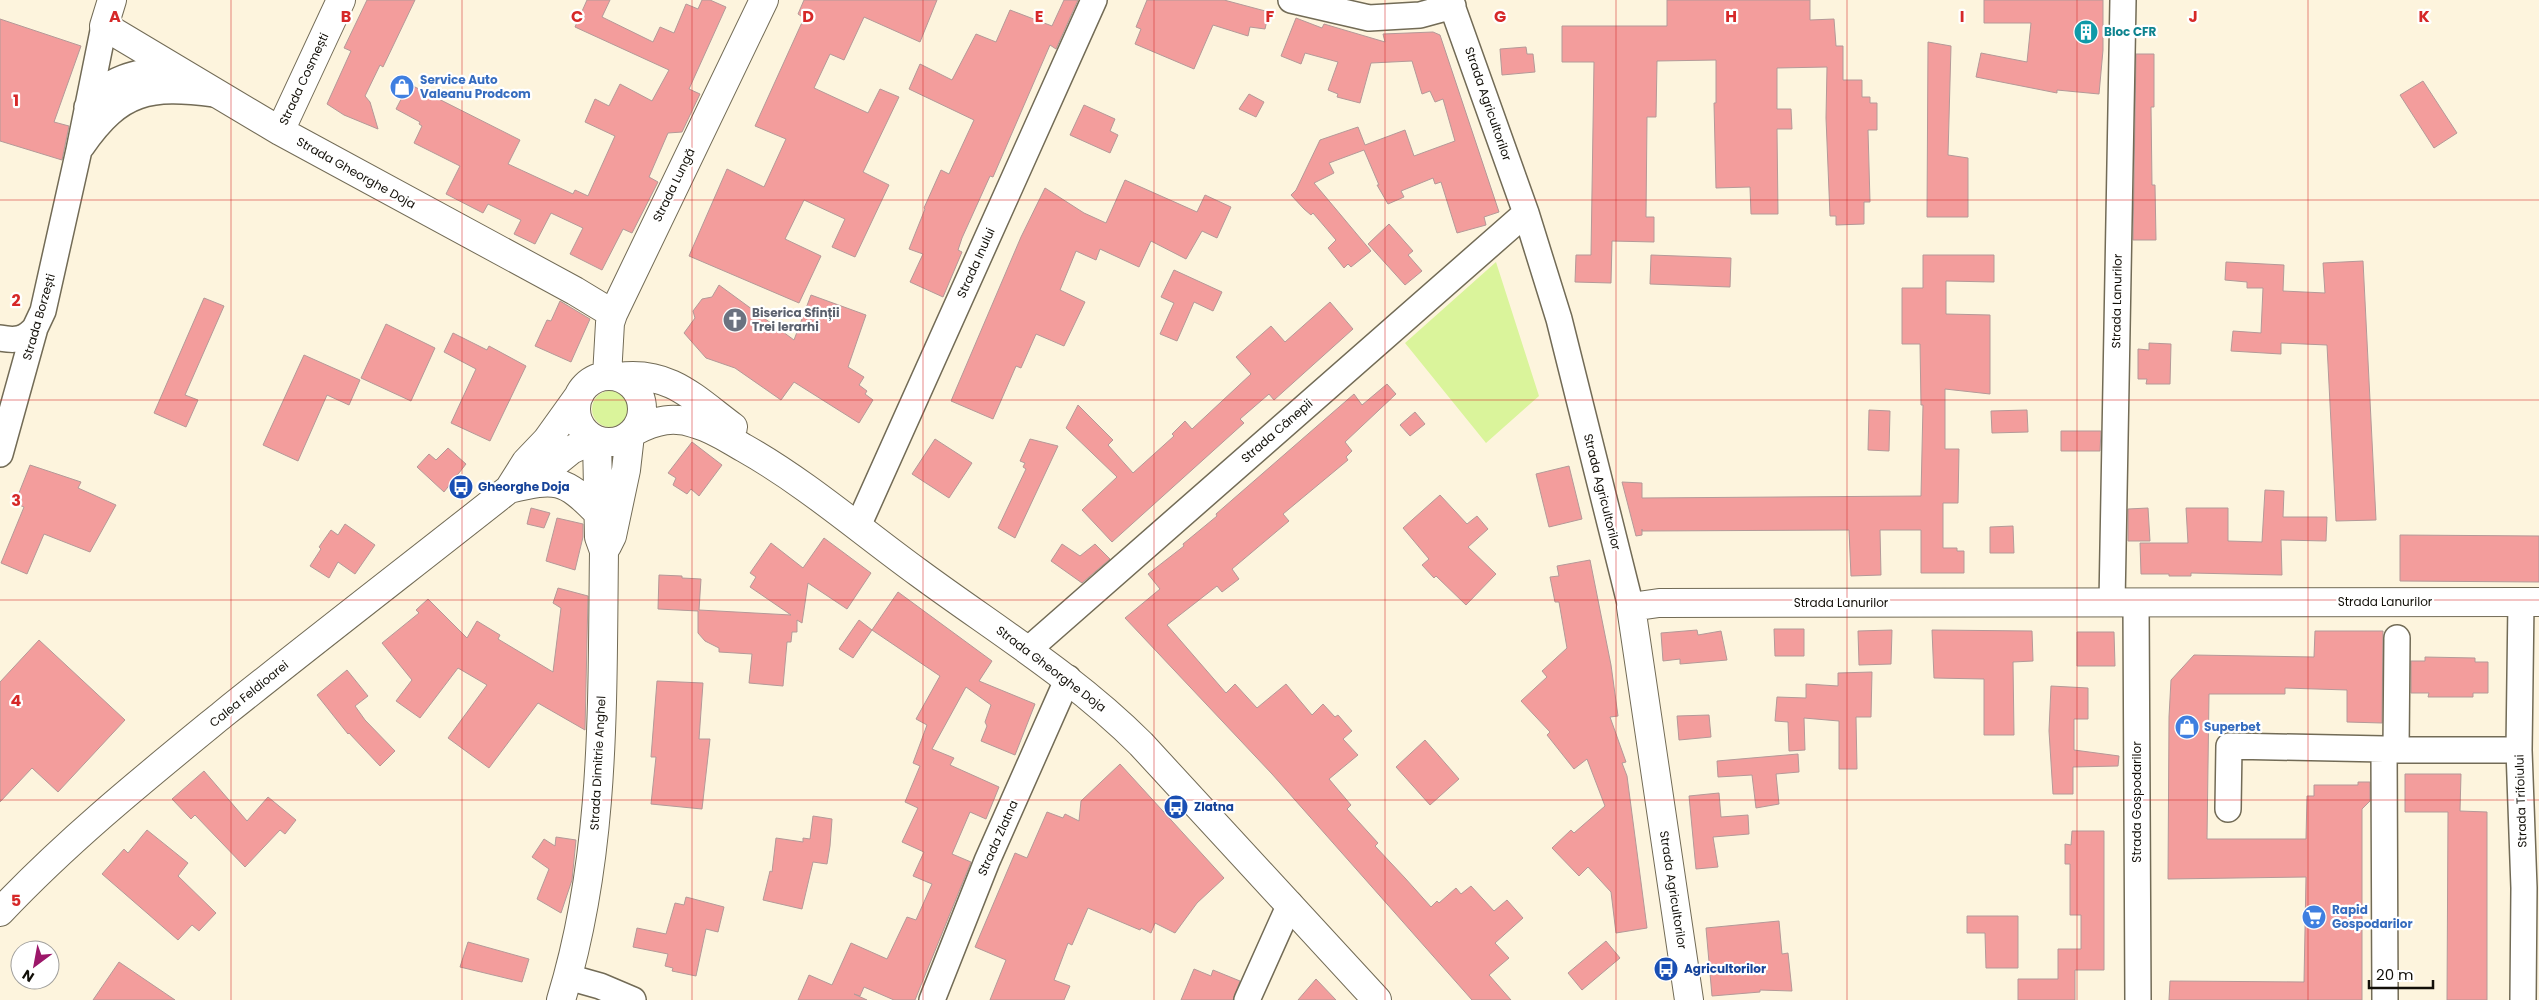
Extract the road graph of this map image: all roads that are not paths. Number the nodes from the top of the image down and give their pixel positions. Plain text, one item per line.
1 (112, 0) edge
2 (341, 0) edge
3 (764, 0) edge
4 (1094, 0) edge
5 (1291, 0) edge
6 (2123, 0) edge
7 (1451, 3) edge
8 (104, 26) junction
9 (171, 68) junction
10 (214, 94) junction
11 (88, 107) junction
12 (280, 131) junction
13 (79, 150) junction
14 (1526, 213) junction
15 (613, 314) junction
16 (35, 328) junction
17 (0, 338) edge
18 (613, 377) junction
19 (580, 394) junction
20 (632, 433) junction
21 (596, 440) junction
22 (0, 454) edge
23 (772, 464) junction
24 (519, 487) junction
25 (598, 513) junction
26 (858, 526) junction
27 (604, 552) junction
28 (2530, 602) edge
29 (2124, 603) junction
30 (1631, 607) junction
31 (2397, 638) dead end
32 (1029, 649) junction
33 (1068, 678) junction
34 (2390, 750) junction
35 (2519, 750) junction
36 (2228, 809) dead end
37 (2532, 887) edge
38 (1290, 904) junction
39 (0, 912) edge
40 (564, 989) edge
41 (634, 1000) edge
42 (932, 1000) edge
43 (1248, 1000) edge
44 (1377, 1000) edge
45 (1689, 1000) edge
46 (2138, 1000) edge
47 (2385, 1000) edge
48 (2523, 1000) edge

1 - 8 main road, Strada Borzești
2 - 12 main road, Strada Cosmești
3 - 15 main road, Strada Lungă
4 - 26 street, Strada Inului
5 - 7 street
6 - 29 street, Strada Lanurilor
7 - 14 street, Strada Agricultorilor
8 - 9 main road, Strada Gheorghe Doja
8 - 11 street, Strada Borzești
9 - 10 main road, Strada Gheorghe Doja
9 - 11 street, Strada Borzești
10 - 12 main road, Strada Gheorghe Doja
10 - 13 street, Strada Borzești
11 - 13 street, Strada Borzești
12 - 15 main road, Strada Gheorghe Doja
13 - 16 street, Strada Borzești
14 - 30 street, Strada Agricultorilor
14 - 32 street, Strada Cânepii
15 - 18 main road, Strada Lungă
16 - 17 street
16 - 22 street, Strada Borzești
18 - 19 main road
18 - 20 main road
18 - 23 main road, Strada Gheorghe Doja
19 - 21 main road
19 - 24 main road, Calea Feldioarei
20 - 21 main road
20 - 23 main road, Strada Gheorghe Doja
20 - 27 main road, Strada Dimitrie Anghel
21 - 24 main road, Calea Feldioarei
21 - 25 main road, Strada Dimitrie Anghel
23 - 26 main road, Strada Gheorghe Doja
24 - 25 main road
24 - 39 main road, Calea Feldioarei
25 - 27 main road, Strada Dimitrie Anghel
26 - 32 main road, Strada Gheorghe Doja
27 - 40 main road, Strada Dimitrie Anghel
28 - 29 main road, Strada Lanurilor
28 - 35 street, Strada Trifoiului
29 - 30 main road, Strada Lanurilor
29 - 46 street, Strada Gospodarilor
30 - 45 main road, Strada Agricultorilor
31 - 34 street
32 - 33 main road, Strada Gheorghe Doja
33 - 38 main road, Strada Gheorghe Doja
33 - 42 street, Strada Zlatna
34 - 35 street
34 - 36 street
34 - 47 street
35 - 37 street, Strada Trifoiului
37 - 48 street, Strada Trifoiului
38 - 43 street
38 - 44 main road, Strada Gheorghe Doja
40 - 41 street

